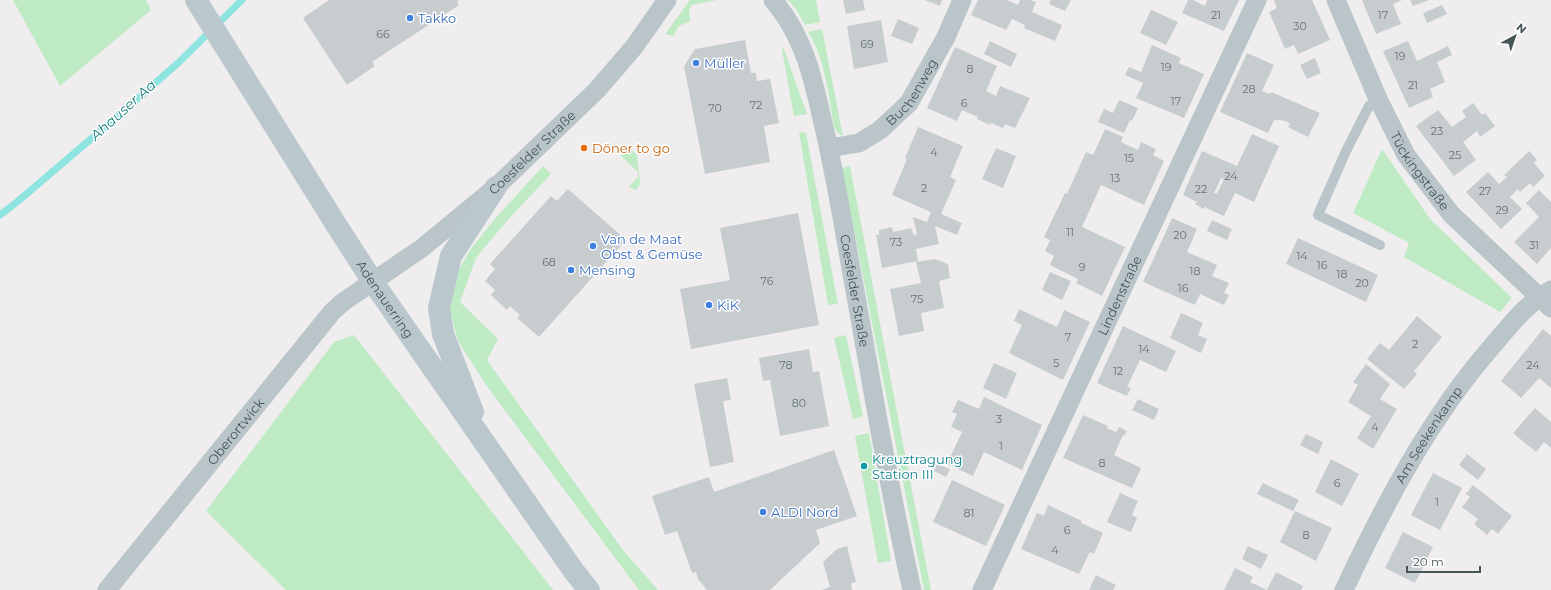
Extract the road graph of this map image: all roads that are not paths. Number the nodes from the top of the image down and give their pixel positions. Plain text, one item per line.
1 (196, 0) edge
2 (667, 0) edge
3 (773, 0) edge
4 (962, 0) edge
5 (1257, 0) edge
6 (1336, 0) edge
7 (1378, 99) junction
8 (829, 148) junction
9 (496, 187) junction
10 (1380, 245) dead end
11 (373, 282) junction
12 (1547, 299) edge
13 (486, 444) junction
14 (107, 590) edge
15 (589, 590) edge
16 (912, 590) edge
17 (982, 590) edge
18 (1344, 590) edge

1 - 11 main road, Adenauerring
2 - 9 street, Coesfelder Straße
3 - 8 street, Coesfelder Straße
4 - 8 street, Buchenweg
5 - 17 street, Lindenstraße
6 - 7 street, Tückingstraße
7 - 10 lane
7 - 12 street, Tückingstraße
8 - 16 street, Coesfelder Straße
9 - 11 street, Coesfelder Straße
9 - 13 main road
11 - 13 main road, Adenauerring
11 - 14 street, Oberortwick
12 - 18 street, Am Seekenkamp
13 - 15 main road, Adenauerring

